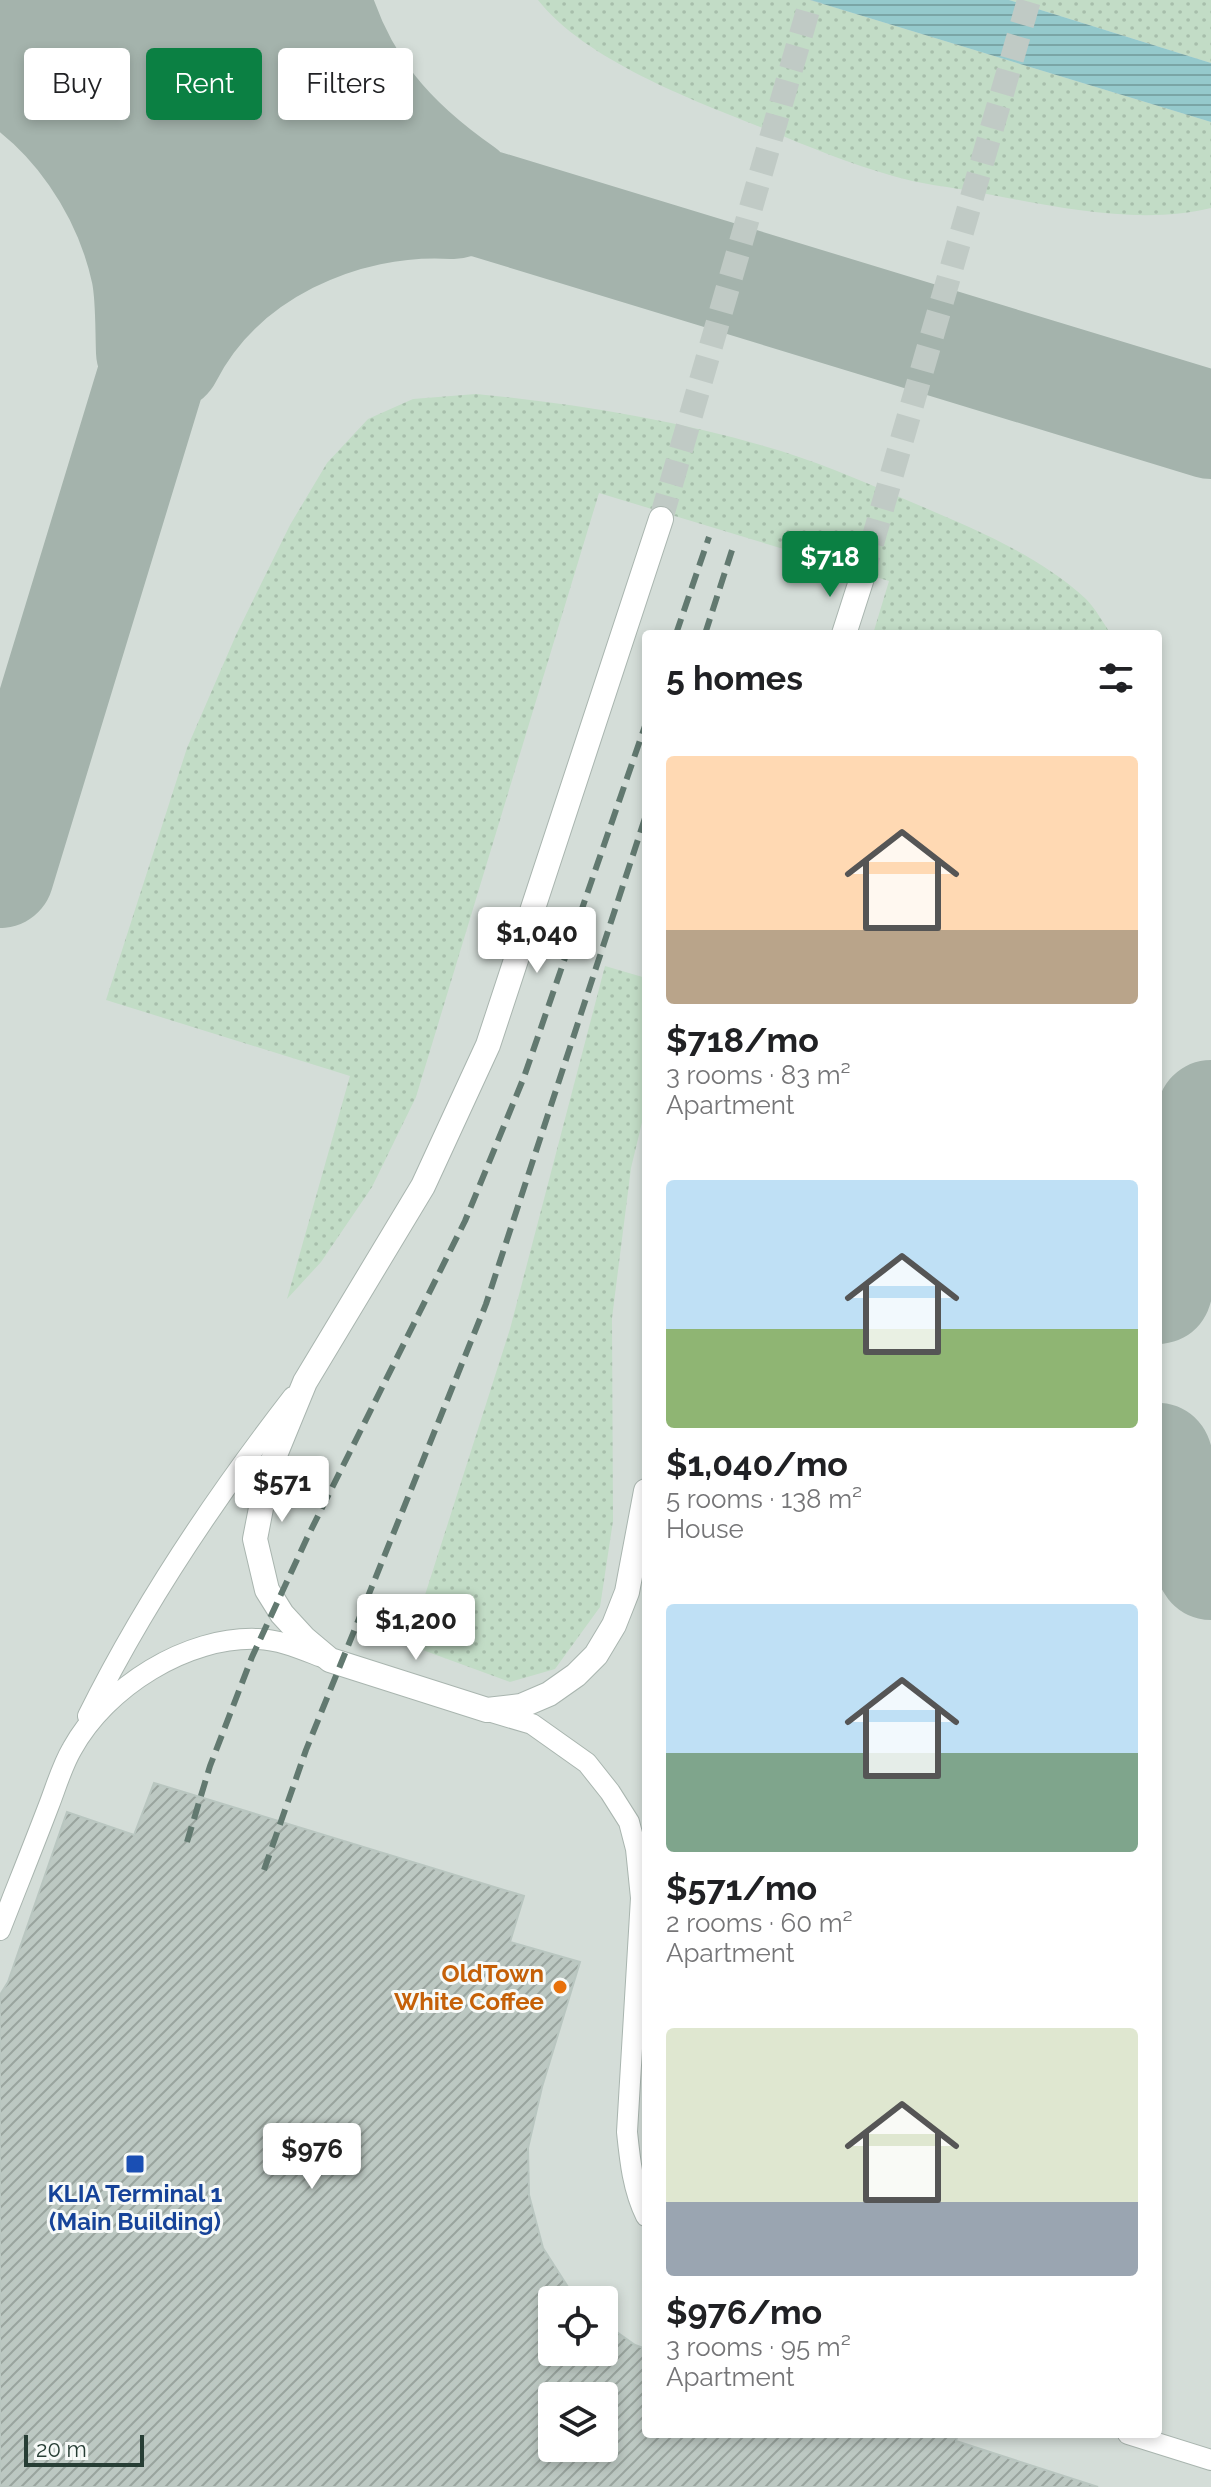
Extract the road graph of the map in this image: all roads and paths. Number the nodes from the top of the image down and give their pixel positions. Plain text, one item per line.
1 (661, 519) tunnel mouth
2 (862, 578) tunnel mouth
3 (845, 630) edge
4 (305, 1382) junction
5 (642, 1512) edge
6 (330, 1660) junction
7 (487, 1710) junction
8 (72, 1748) junction
9 (642, 1891) edge
10 (641, 1898) junction
11 (0, 1930) edge
12 (642, 2208) edge
13 (1141, 2438) edge
14 (1211, 2460) edge

1 - 4 street
2 - 3 street
4 - 6 street
4 - 8 lane
5 - 7 street
6 - 7 street
6 - 8 lane
7 - 10 lane
8 - 11 lane
9 - 10 lane
10 - 12 lane
13 - 14 lane

